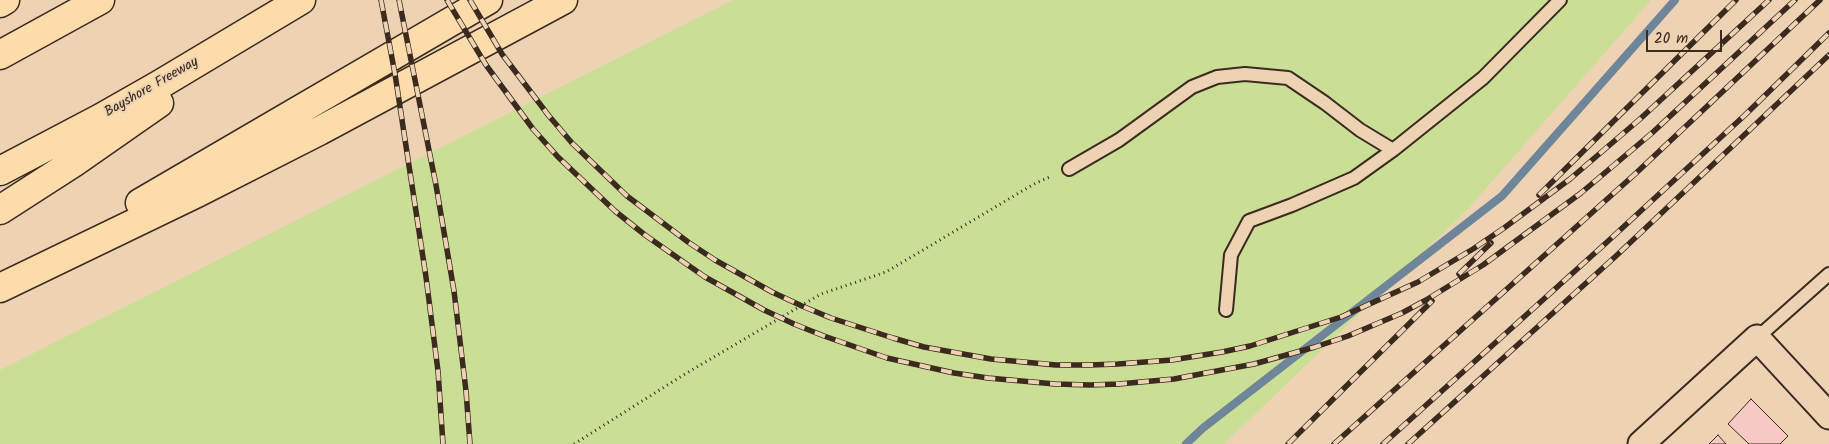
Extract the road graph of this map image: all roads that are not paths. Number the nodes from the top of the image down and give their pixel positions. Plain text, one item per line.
1 (5, 0) edge
2 (100, 0) edge
3 (301, 0) edge
4 (488, 0) edge
5 (564, 0) edge
6 (1560, 0) edge
7 (0, 3) edge
8 (254, 29) junction
9 (0, 55) edge
10 (1393, 150) junction
11 (1069, 169) road end
12 (0, 170) edge
13 (0, 210) edge
14 (1829, 274) edge
15 (0, 283) edge
16 (0, 288) edge
17 (1226, 310) dead end
18 (1757, 338) junction
19 (1829, 416) edge
20 (1642, 444) edge

1 - 7 highway
2 - 9 highway
3 - 8 highway, Bayshore Freeway
4 - 15 highway
5 - 16 highway
6 - 10 lane
8 - 12 highway, Bayshore Freeway
8 - 13 highway
10 - 11 lane
10 - 17 lane
14 - 18 lane
18 - 19 street
18 - 20 street

